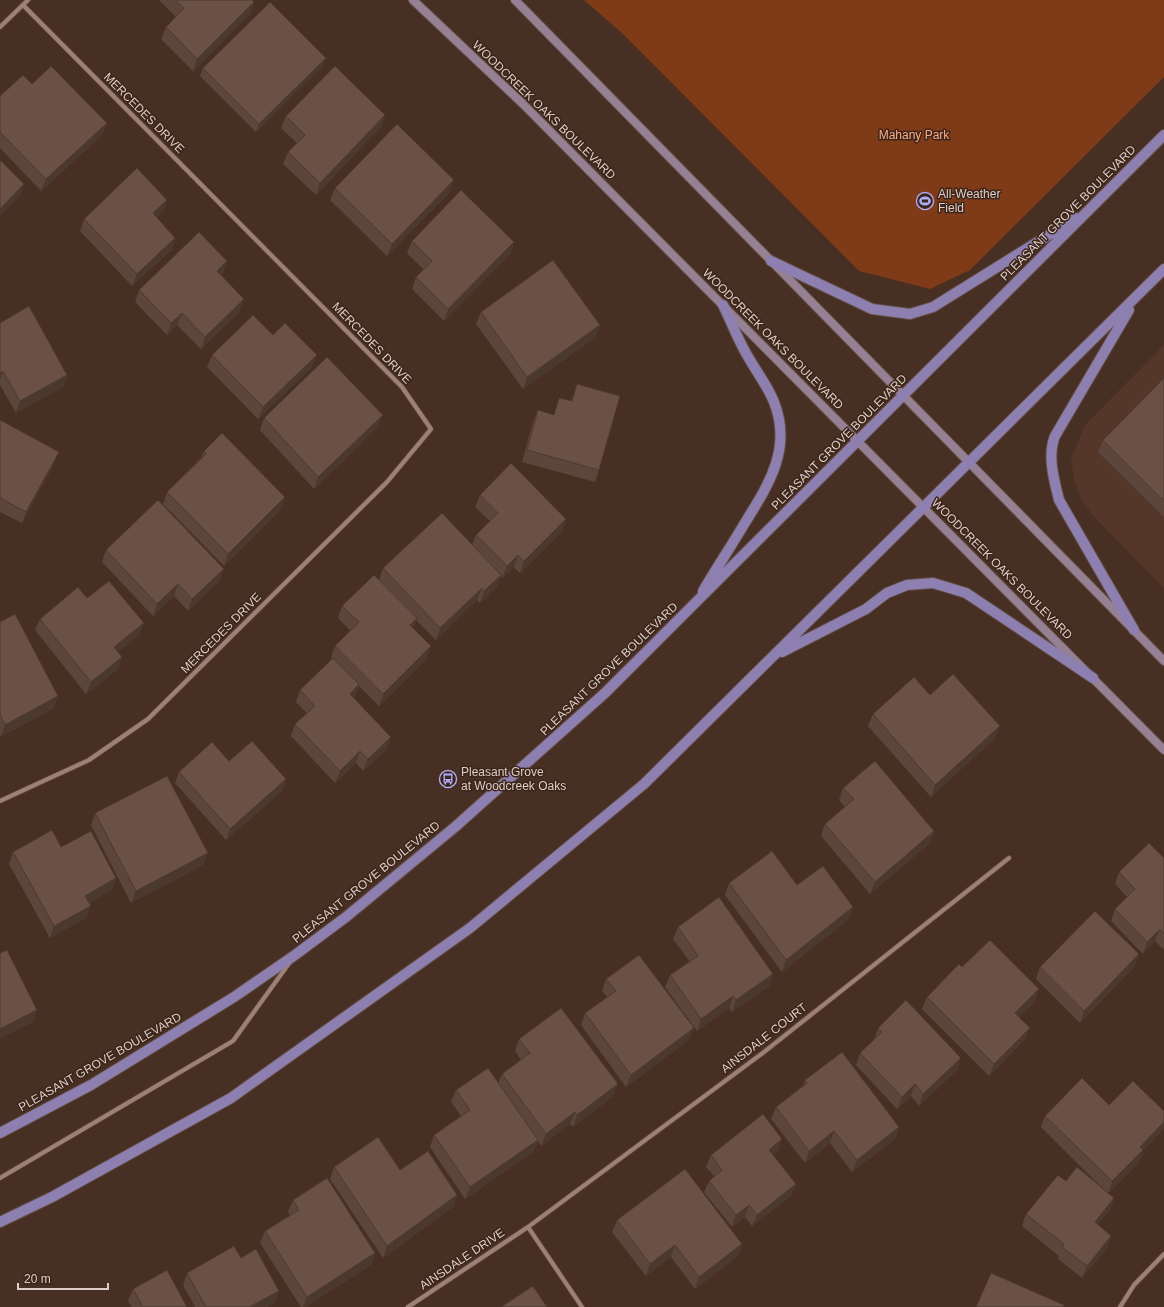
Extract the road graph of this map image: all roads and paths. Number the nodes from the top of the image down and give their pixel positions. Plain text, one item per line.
1 (28, 0) edge
2 (413, 0) edge
3 (515, 0) edge
4 (23, 5) junction
5 (0, 27) edge
6 (1164, 135) edge
7 (1091, 208) junction
8 (771, 261) junction
9 (1164, 269) edge
10 (1136, 296) junction
11 (723, 305) junction
12 (904, 396) junction
13 (858, 441) junction
14 (969, 462) junction
15 (923, 507) junction
16 (694, 606) junction
17 (1134, 630) junction
18 (773, 656) junction
19 (1164, 660) edge
20 (1093, 678) junction
21 (1164, 750) edge
22 (0, 801) edge
23 (1009, 858) dead end
24 (295, 955) junction
25 (0, 1133) edge
26 (0, 1178) edge
27 (0, 1222) edge
28 (528, 1227) junction
29 (1164, 1254) edge
30 (408, 1307) edge
31 (582, 1307) edge
32 (1120, 1307) edge

1 - 4 street
2 - 11 main road, WOODCREEK OAKS BOULEVARD
3 - 8 main road
4 - 5 street
4 - 22 street, MERCEDES DRIVE
6 - 7 main road, PLEASANT GROVE BOULEVARD
7 - 8 main road
7 - 12 main road, PLEASANT GROVE BOULEVARD
8 - 12 main road
9 - 10 main road
10 - 14 main road
10 - 17 main road
11 - 13 main road, WOODCREEK OAKS BOULEVARD
11 - 16 main road
12 - 13 main road, PLEASANT GROVE BOULEVARD
12 - 14 main road
13 - 15 main road, WOODCREEK OAKS BOULEVARD
13 - 16 main road, PLEASANT GROVE BOULEVARD
14 - 15 main road
14 - 17 main road
15 - 18 main road
15 - 20 main road, WOODCREEK OAKS BOULEVARD
16 - 24 main road, PLEASANT GROVE BOULEVARD
17 - 19 main road
18 - 20 main road
18 - 27 main road
20 - 21 main road, WOODCREEK OAKS BOULEVARD
23 - 28 street, AINSDALE COURT
24 - 25 main road, PLEASANT GROVE BOULEVARD
24 - 26 street
28 - 30 street, AINSDALE DRIVE
28 - 31 street
29 - 32 street

